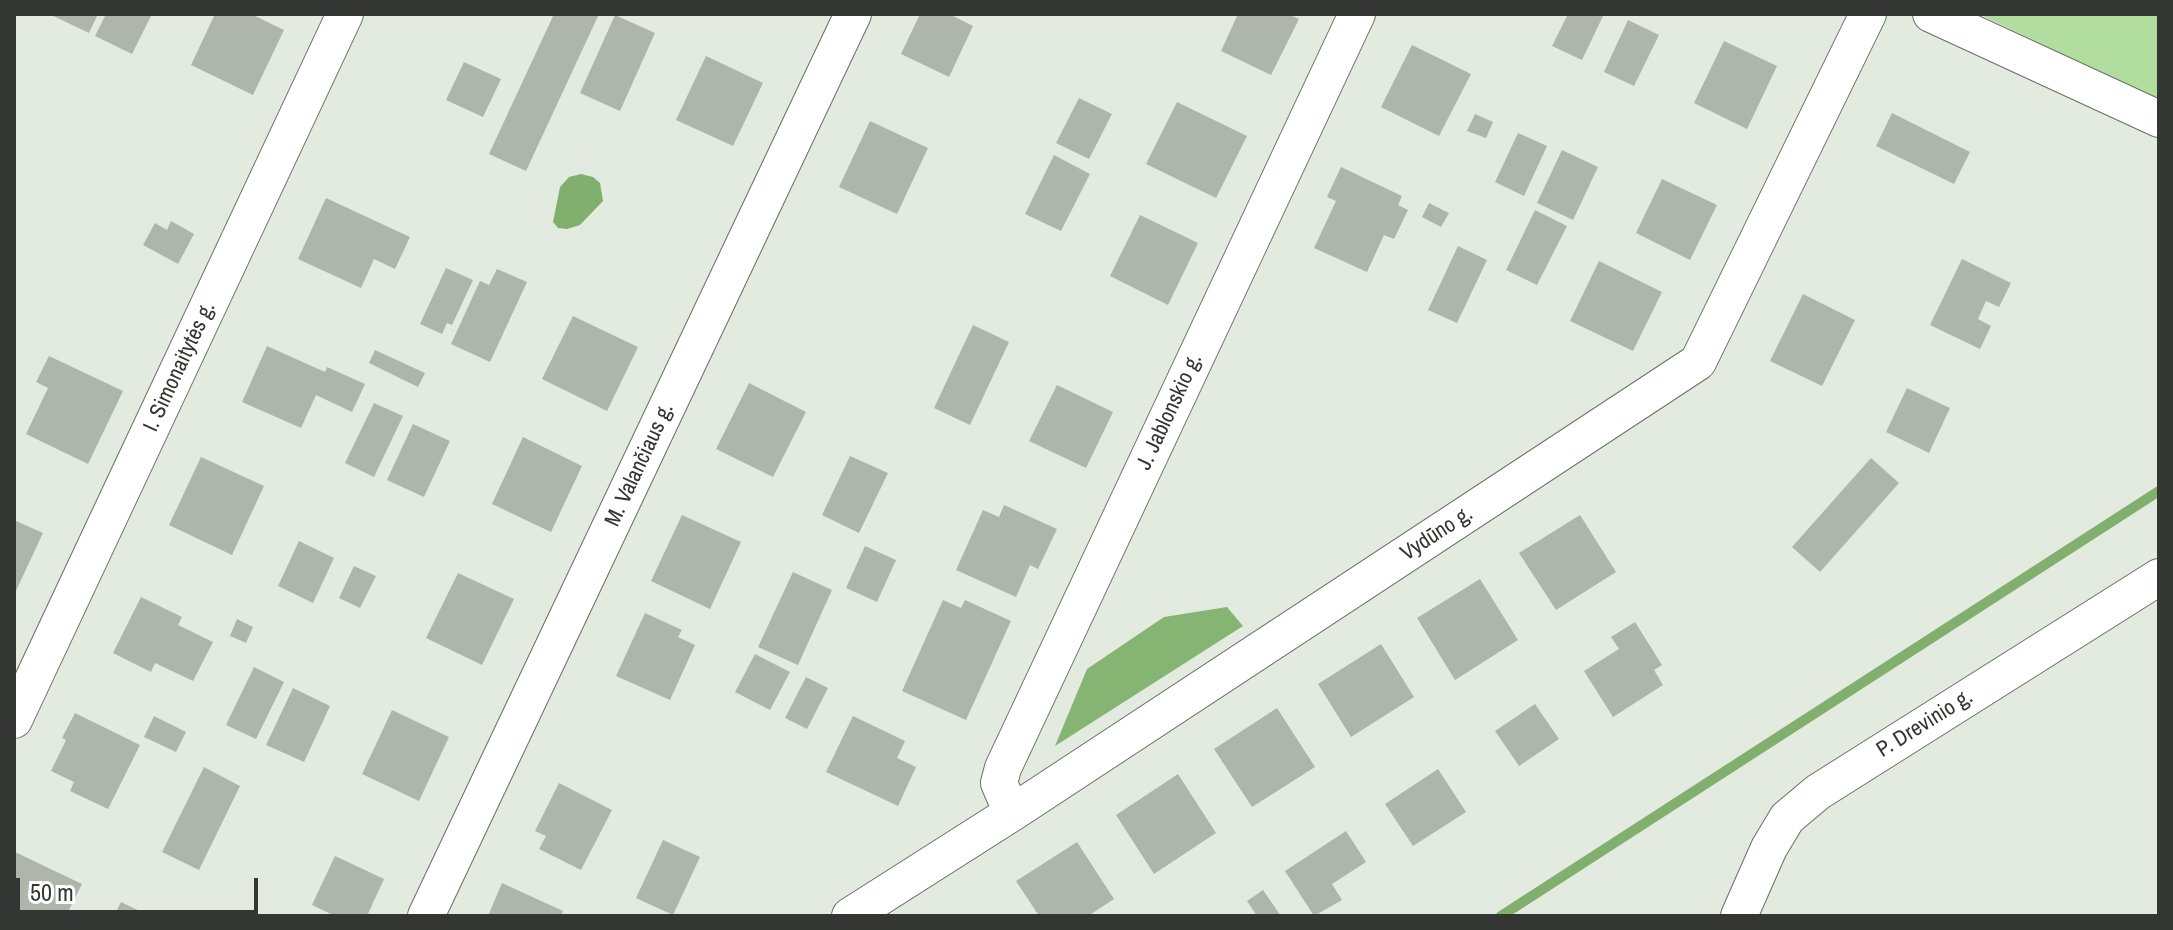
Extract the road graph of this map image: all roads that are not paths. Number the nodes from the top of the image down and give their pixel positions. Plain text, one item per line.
1 (345, 14) edge
2 (853, 14) edge
3 (1357, 14) edge
4 (1868, 14) edge
5 (1931, 14) edge
6 (2159, 119) edge
7 (2159, 577) edge
8 (16, 710) edge
9 (1015, 811) junction
10 (426, 916) edge
11 (850, 916) edge
12 (1739, 916) edge

1 - 8 street, I. Simonaitytės g.
2 - 10 street, M. Valančiaus g.
3 - 9 street, J. Jablonskio g.
4 - 9 street, Vydūno g.
5 - 6 street
7 - 12 street, P. Drevinio g.
9 - 11 street, Vydūno g.

